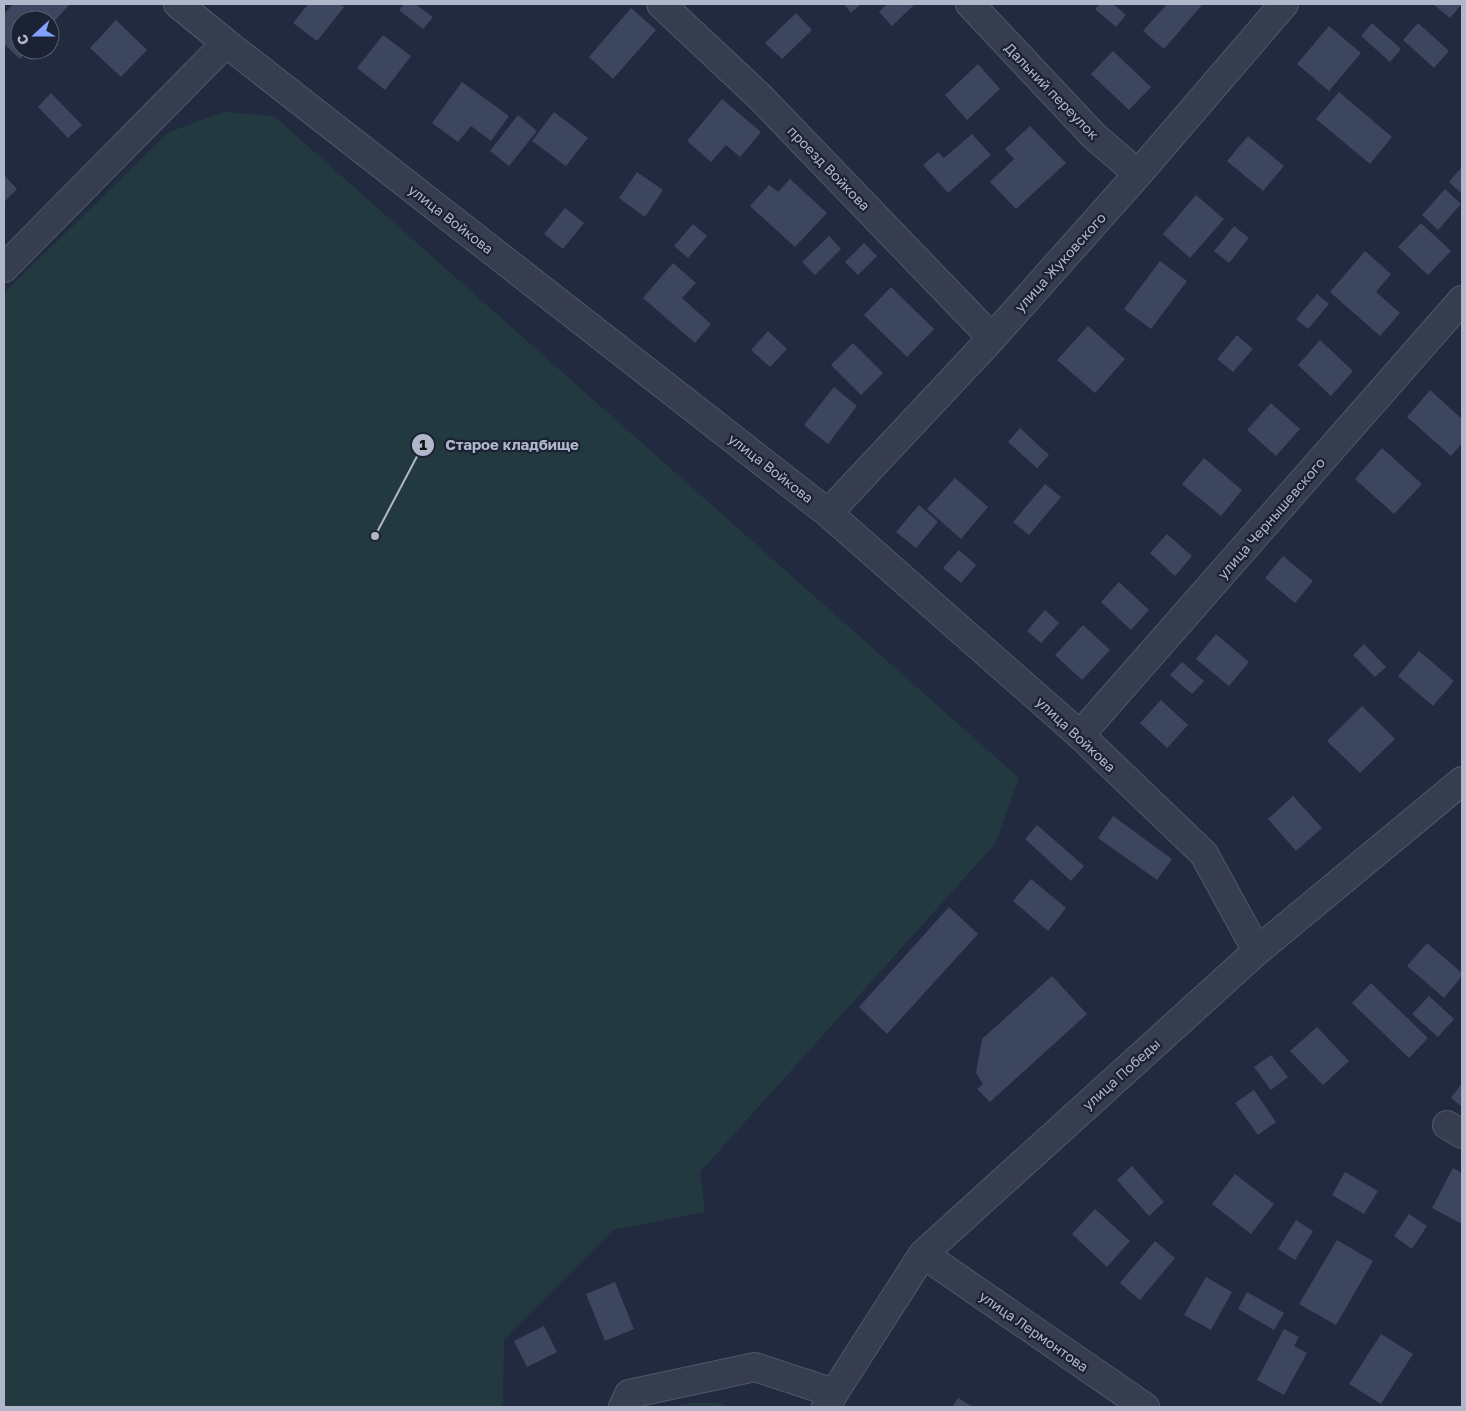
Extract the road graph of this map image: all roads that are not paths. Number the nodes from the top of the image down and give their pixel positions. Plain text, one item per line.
1 (178, 4) edge
2 (660, 4) edge
3 (970, 4) edge
4 (1284, 4) edge
5 (226, 43) junction
6 (1138, 174) junction
7 (4, 268) edge
8 (1462, 300) edge
9 (992, 338) junction
10 (828, 513) junction
11 (1080, 735) junction
12 (1462, 781) edge
13 (1256, 951) junction
14 (923, 1254) junction
15 (830, 1400) edge
16 (623, 1407) edge
17 (1146, 1407) edge

1 - 5 street, улица Войкова
2 - 9 street, проезд Войкова
3 - 6 street, Дальний переулок
4 - 6 street, улица Жуковского
5 - 7 street
5 - 10 street, улица Войкова
6 - 9 street, улица Жуковского
8 - 11 street, улица Чернышевского
9 - 10 street, улица Жуковского
10 - 11 street, улица Войкова
11 - 13 street, улица Войкова
12 - 13 street, улица Победы
13 - 14 street, улица Победы
14 - 15 street, улица Победы
14 - 17 street, улица Лермонтова
15 - 16 street

